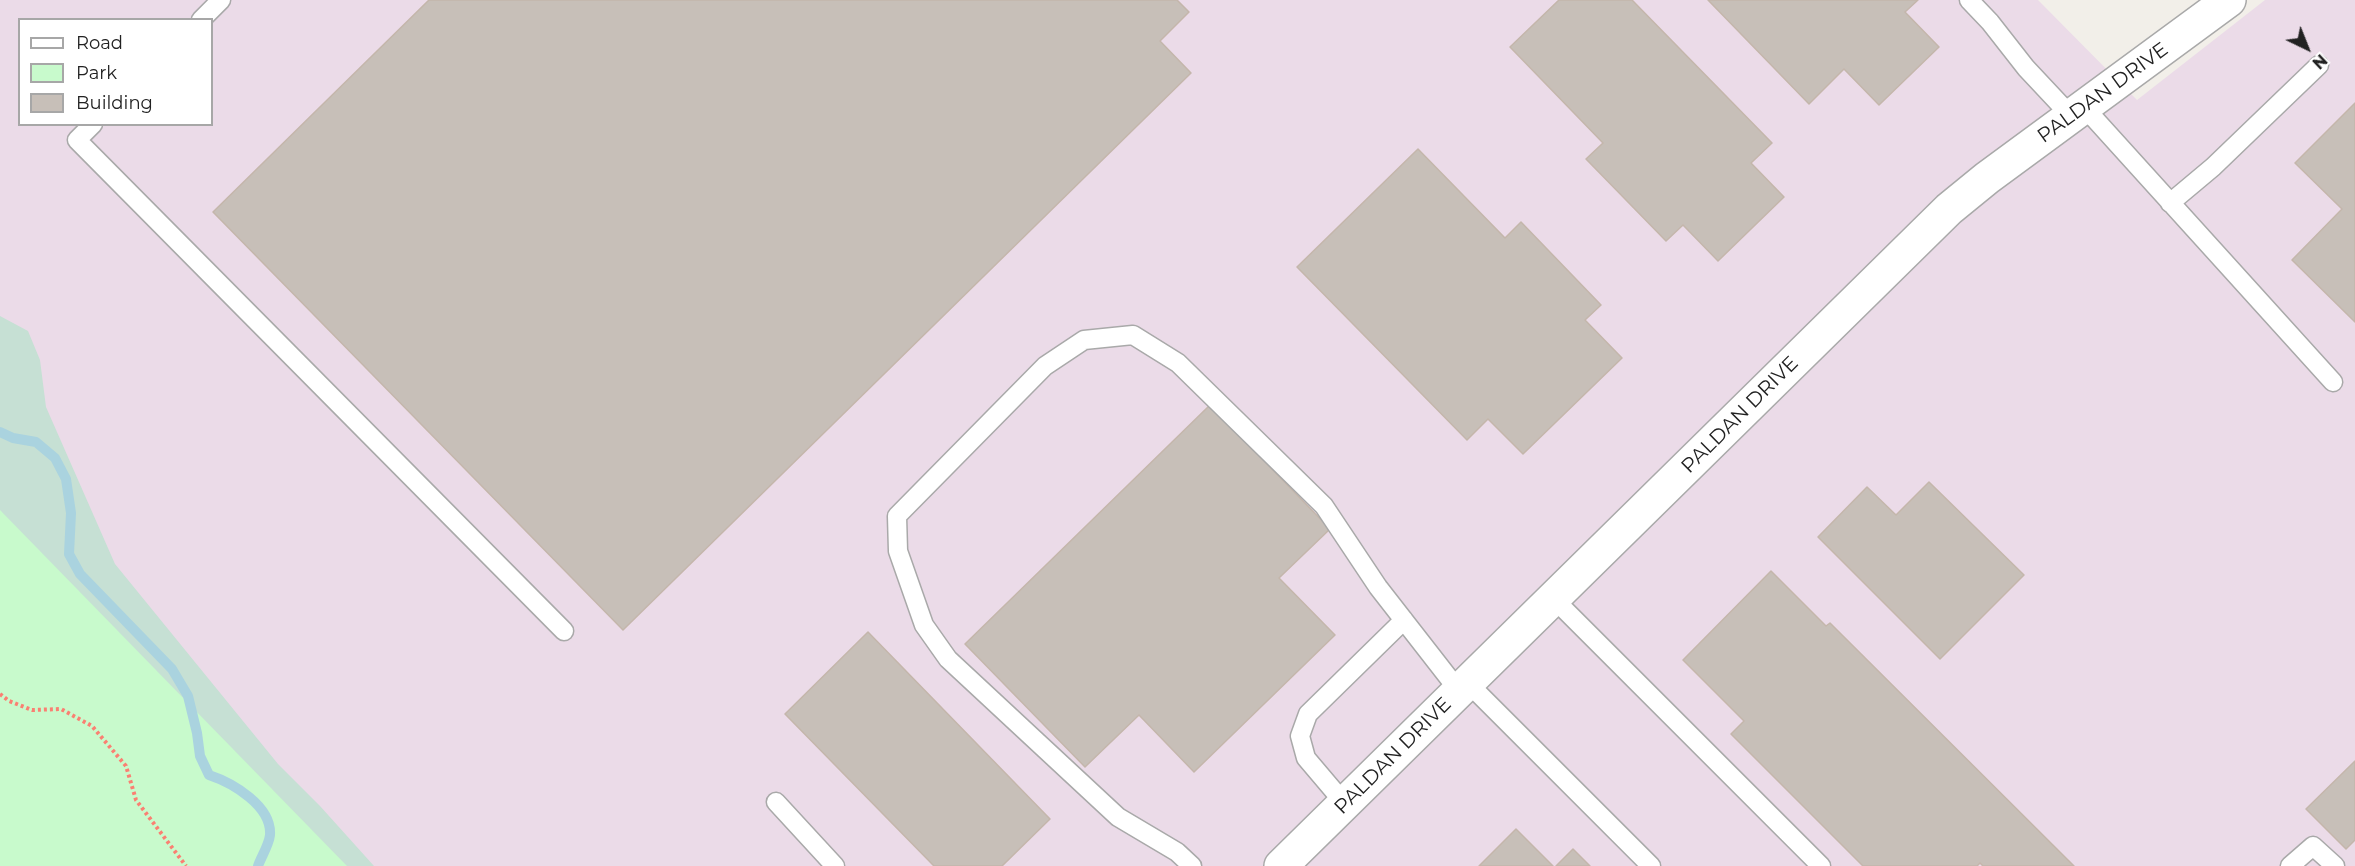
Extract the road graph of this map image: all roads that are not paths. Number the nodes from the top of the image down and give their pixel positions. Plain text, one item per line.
1 (221, 0) edge
2 (1969, 0) edge
3 (2229, 0) edge
4 (203, 18) edge
5 (2319, 65) dead end
6 (2077, 112) junction
7 (91, 126) edge
8 (2170, 203) junction
9 (2333, 382) dead end
10 (1554, 598) junction
11 (1404, 620) junction
12 (564, 631) dead end
13 (1464, 687) junction
14 (776, 802) dead end
15 (1345, 804) junction
16 (835, 866) edge
17 (1192, 866) edge
18 (1281, 866) edge
19 (1651, 866) edge
20 (1821, 866) edge
21 (2290, 866) edge
22 (2335, 866) edge

1 - 4 lane
2 - 6 lane
3 - 6 street, PALDAN DRIVE
5 - 8 lane
6 - 8 lane
6 - 10 street, PALDAN DRIVE
7 - 12 lane
8 - 9 lane
10 - 13 street, PALDAN DRIVE
10 - 20 lane
11 - 13 lane
11 - 15 lane
11 - 17 lane
13 - 15 street, PALDAN DRIVE
13 - 19 lane
14 - 16 lane
15 - 18 street, PALDAN DRIVE
21 - 22 lane

